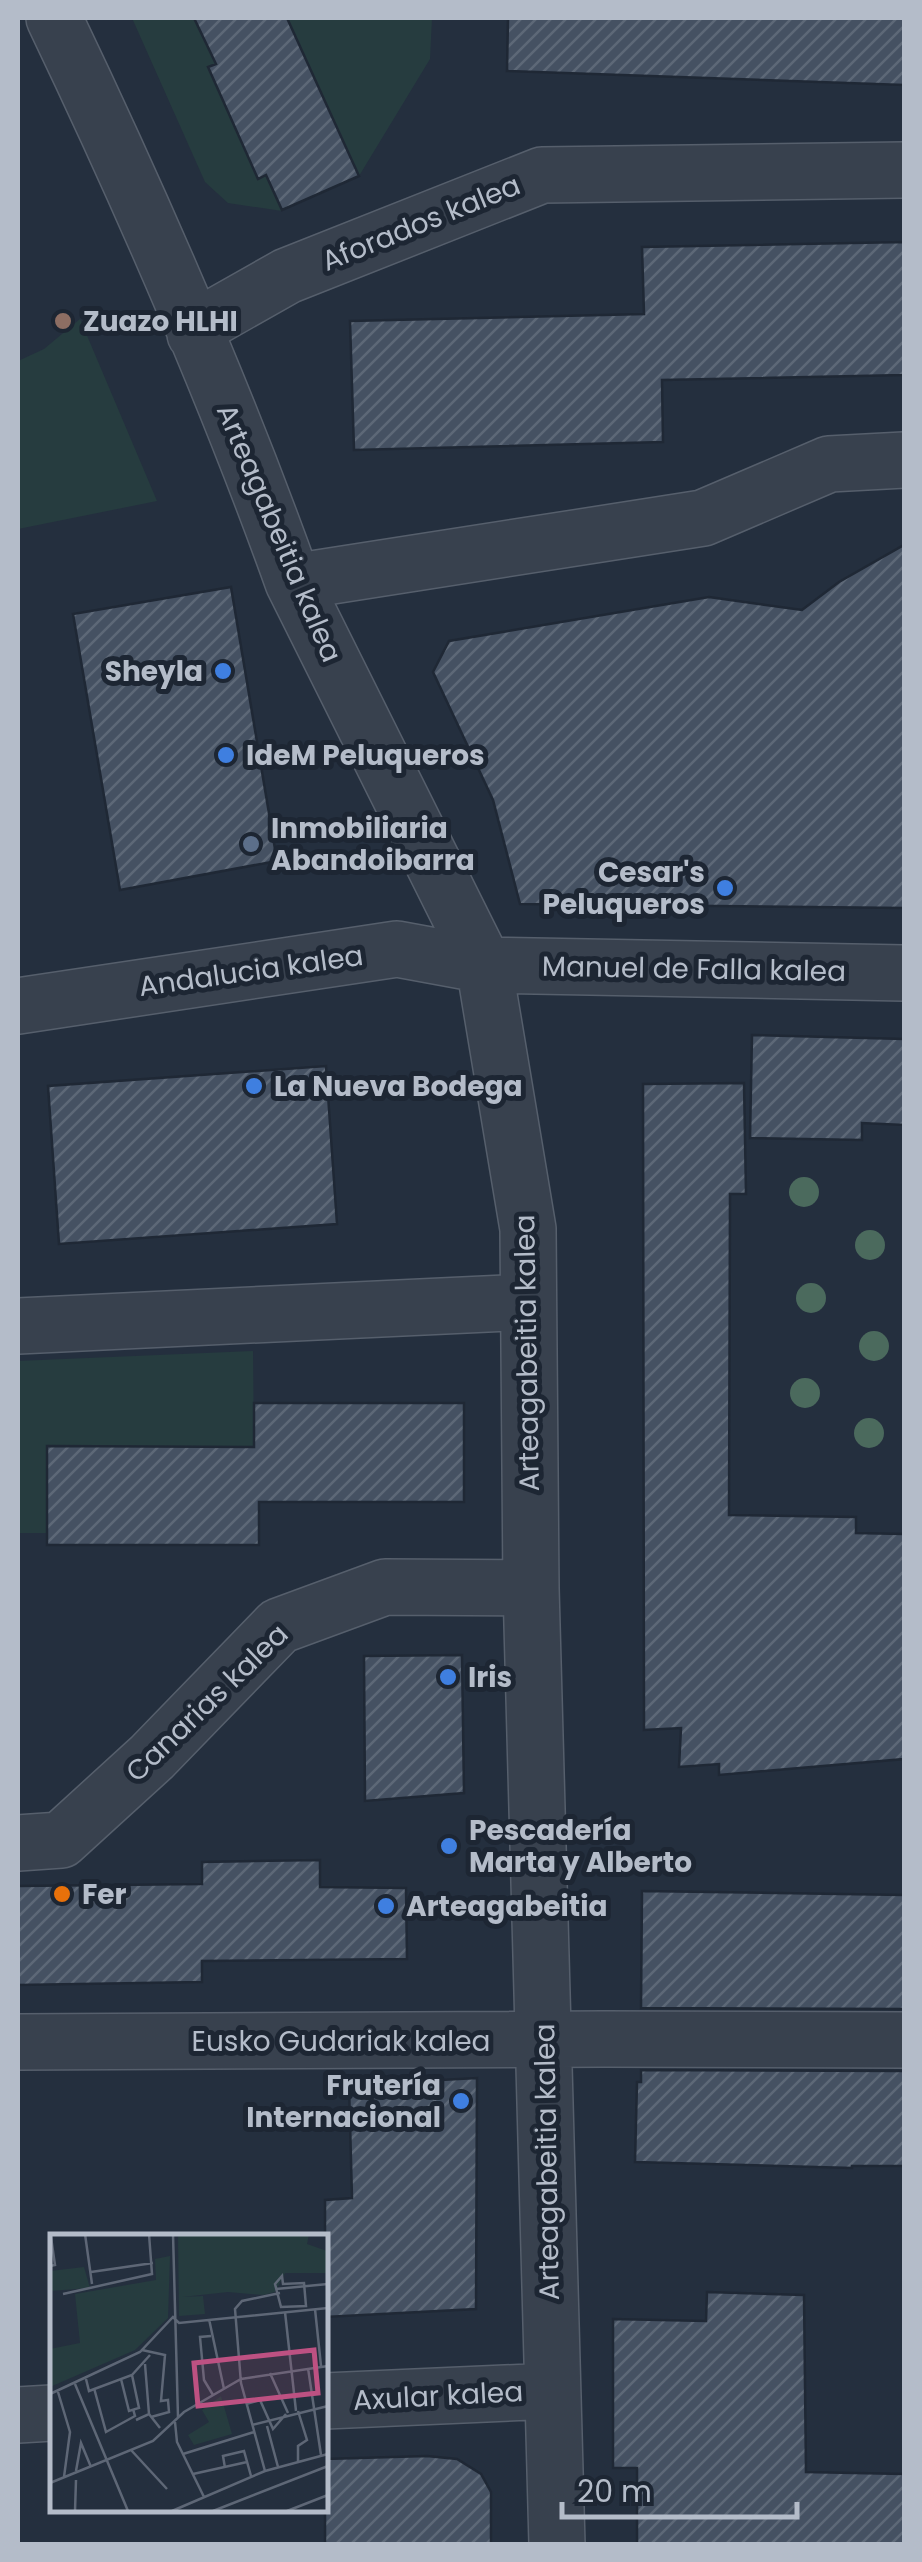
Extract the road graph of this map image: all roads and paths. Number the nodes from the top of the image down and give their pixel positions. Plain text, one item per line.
1 (54, 18) edge
2 (904, 170) edge
3 (196, 334) junction
4 (904, 460) edge
5 (293, 582) junction
6 (484, 966) junction
7 (904, 973) edge
8 (18, 1006) edge
9 (528, 1302) junction
10 (18, 1326) edge
11 (531, 1588) junction
12 (18, 1842) edge
13 (544, 2040) junction
14 (904, 2040) edge
15 (18, 2042) edge
16 (552, 2391) junction
17 (328, 2401) edge
18 (50, 2414) edge
19 (18, 2415) edge
20 (557, 2544) edge

1 - 3 street, Arteagabeitia kalea
2 - 3 street, Aforados kalea
3 - 5 street, Arteagabeitia kalea
4 - 5 street
5 - 6 street, Arteagabeitia kalea
6 - 7 street, Manuel de Falla kalea
6 - 8 street, Andalucia kalea
6 - 9 street, Arteagabeitia kalea
9 - 10 street
9 - 11 street, Arteagabeitia kalea
11 - 12 street, Canarias kalea
11 - 13 street, Arteagabeitia kalea
13 - 14 street, Eusko Gudariak kalea
13 - 15 street, Eusko Gudariak kalea
13 - 16 street, Arteagabeitia kalea
16 - 17 street, Axular kalea
16 - 20 street, Arteagabeitia kalea
18 - 19 street

